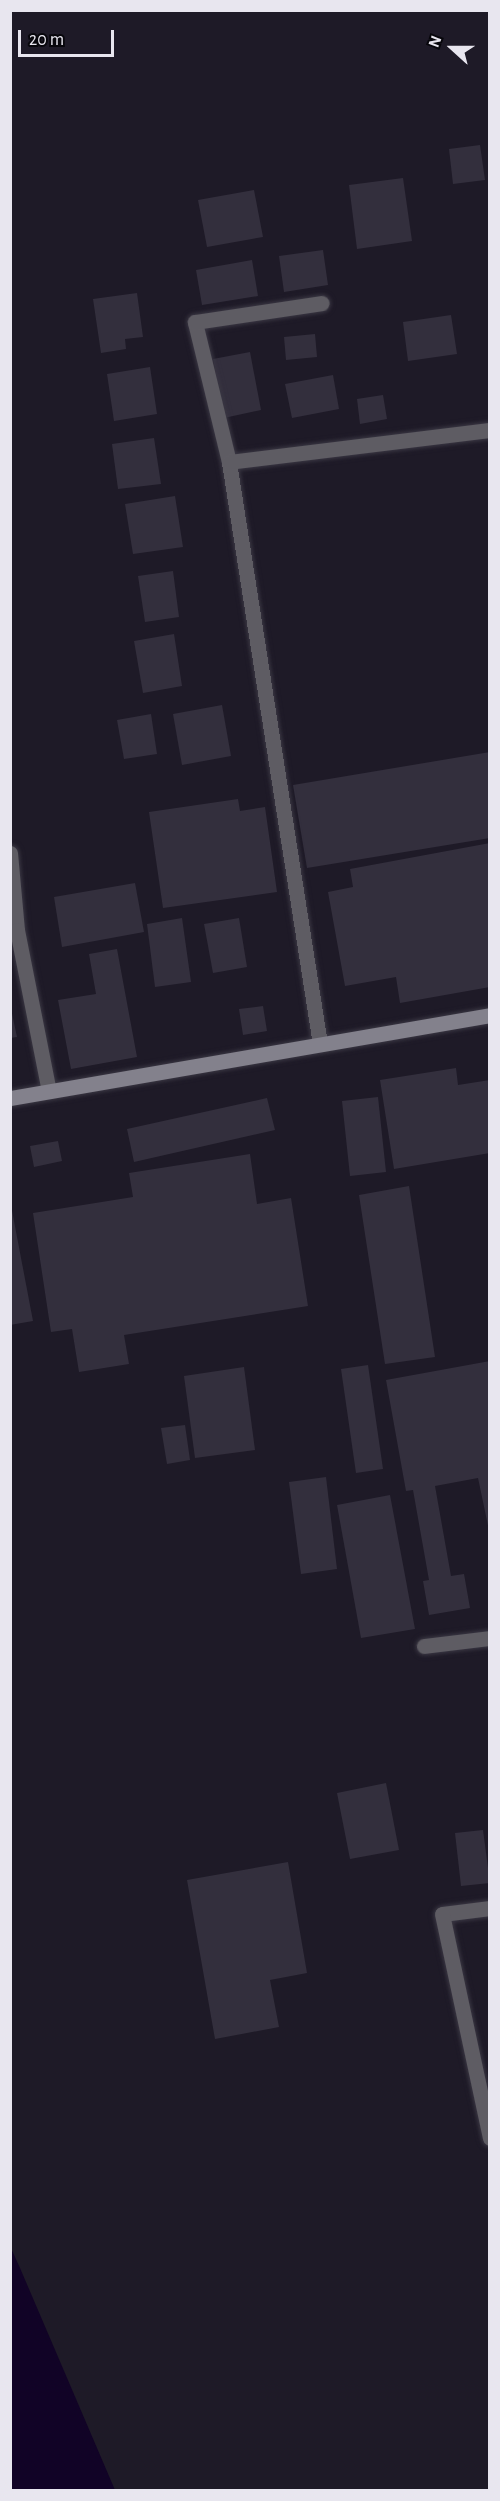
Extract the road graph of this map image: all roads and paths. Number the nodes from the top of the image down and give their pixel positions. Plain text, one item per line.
1 (322, 303) dead end
2 (489, 430) edge
3 (229, 462) junction
4 (10, 853) edge
5 (489, 1015) edge
6 (320, 1044) junction
7 (48, 1091) junction
8 (10, 1098) edge
9 (489, 1638) edge
10 (424, 1646) dead end
11 (489, 1908) edge
12 (489, 2138) edge

1 - 3 street
2 - 3 street
3 - 6 street
4 - 7 street
5 - 6 street
6 - 7 street
7 - 8 street
9 - 10 street
11 - 12 street

